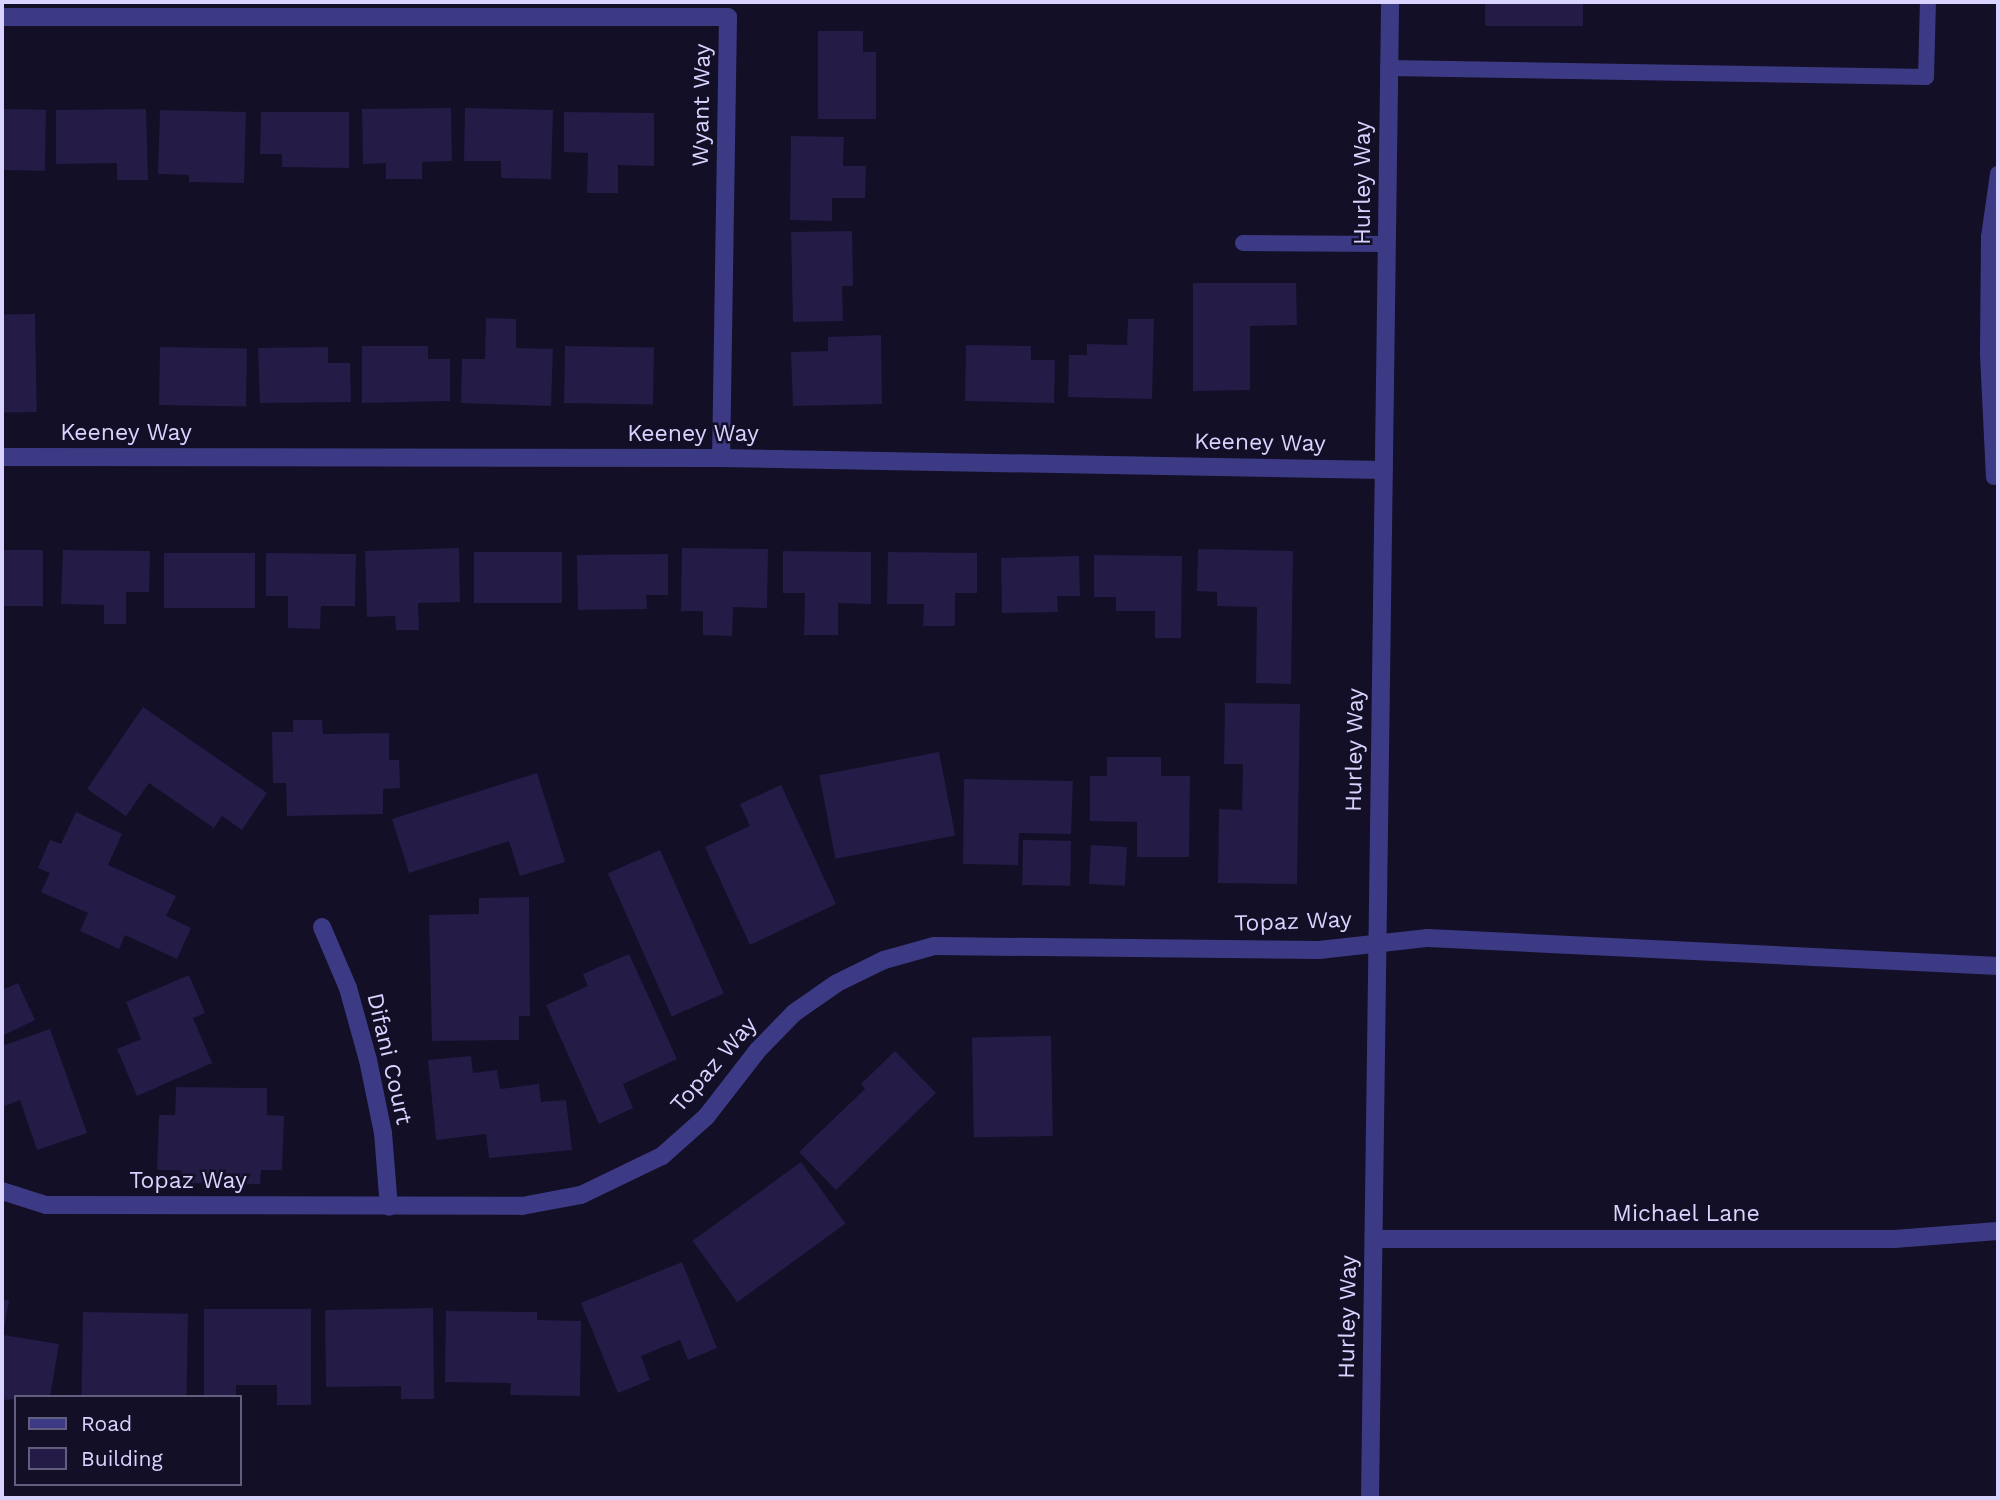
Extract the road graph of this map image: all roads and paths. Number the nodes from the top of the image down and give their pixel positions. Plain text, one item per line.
1 (1390, 2) edge
2 (1928, 2) edge
3 (2, 16) edge
4 (1388, 68) junction
5 (1998, 174) edge
6 (1243, 243) dead end
7 (1387, 244) junction
8 (2, 457) edge
9 (721, 458) junction
10 (1384, 470) junction
11 (1994, 477) dead end
12 (322, 926) dead end
13 (1377, 943) junction
14 (1998, 966) edge
15 (2, 1191) edge
16 (389, 1207) junction
17 (1998, 1231) edge
18 (1374, 1239) junction
19 (1370, 1498) edge

1 - 4 street, Hurley Way
2 - 4 lane
3 - 9 street, Wyant Way
4 - 7 street, Hurley Way
5 - 11 lane
6 - 7 lane
7 - 10 street, Hurley Way
8 - 9 street, Keeney Way
9 - 10 street, Keeney Way
10 - 13 street, Hurley Way
12 - 16 street, Difani Court
13 - 14 street
13 - 16 street, Topaz Way
13 - 18 street, Hurley Way
15 - 16 street, Topaz Way
17 - 18 street, Michael Lane
18 - 19 street, Hurley Way

